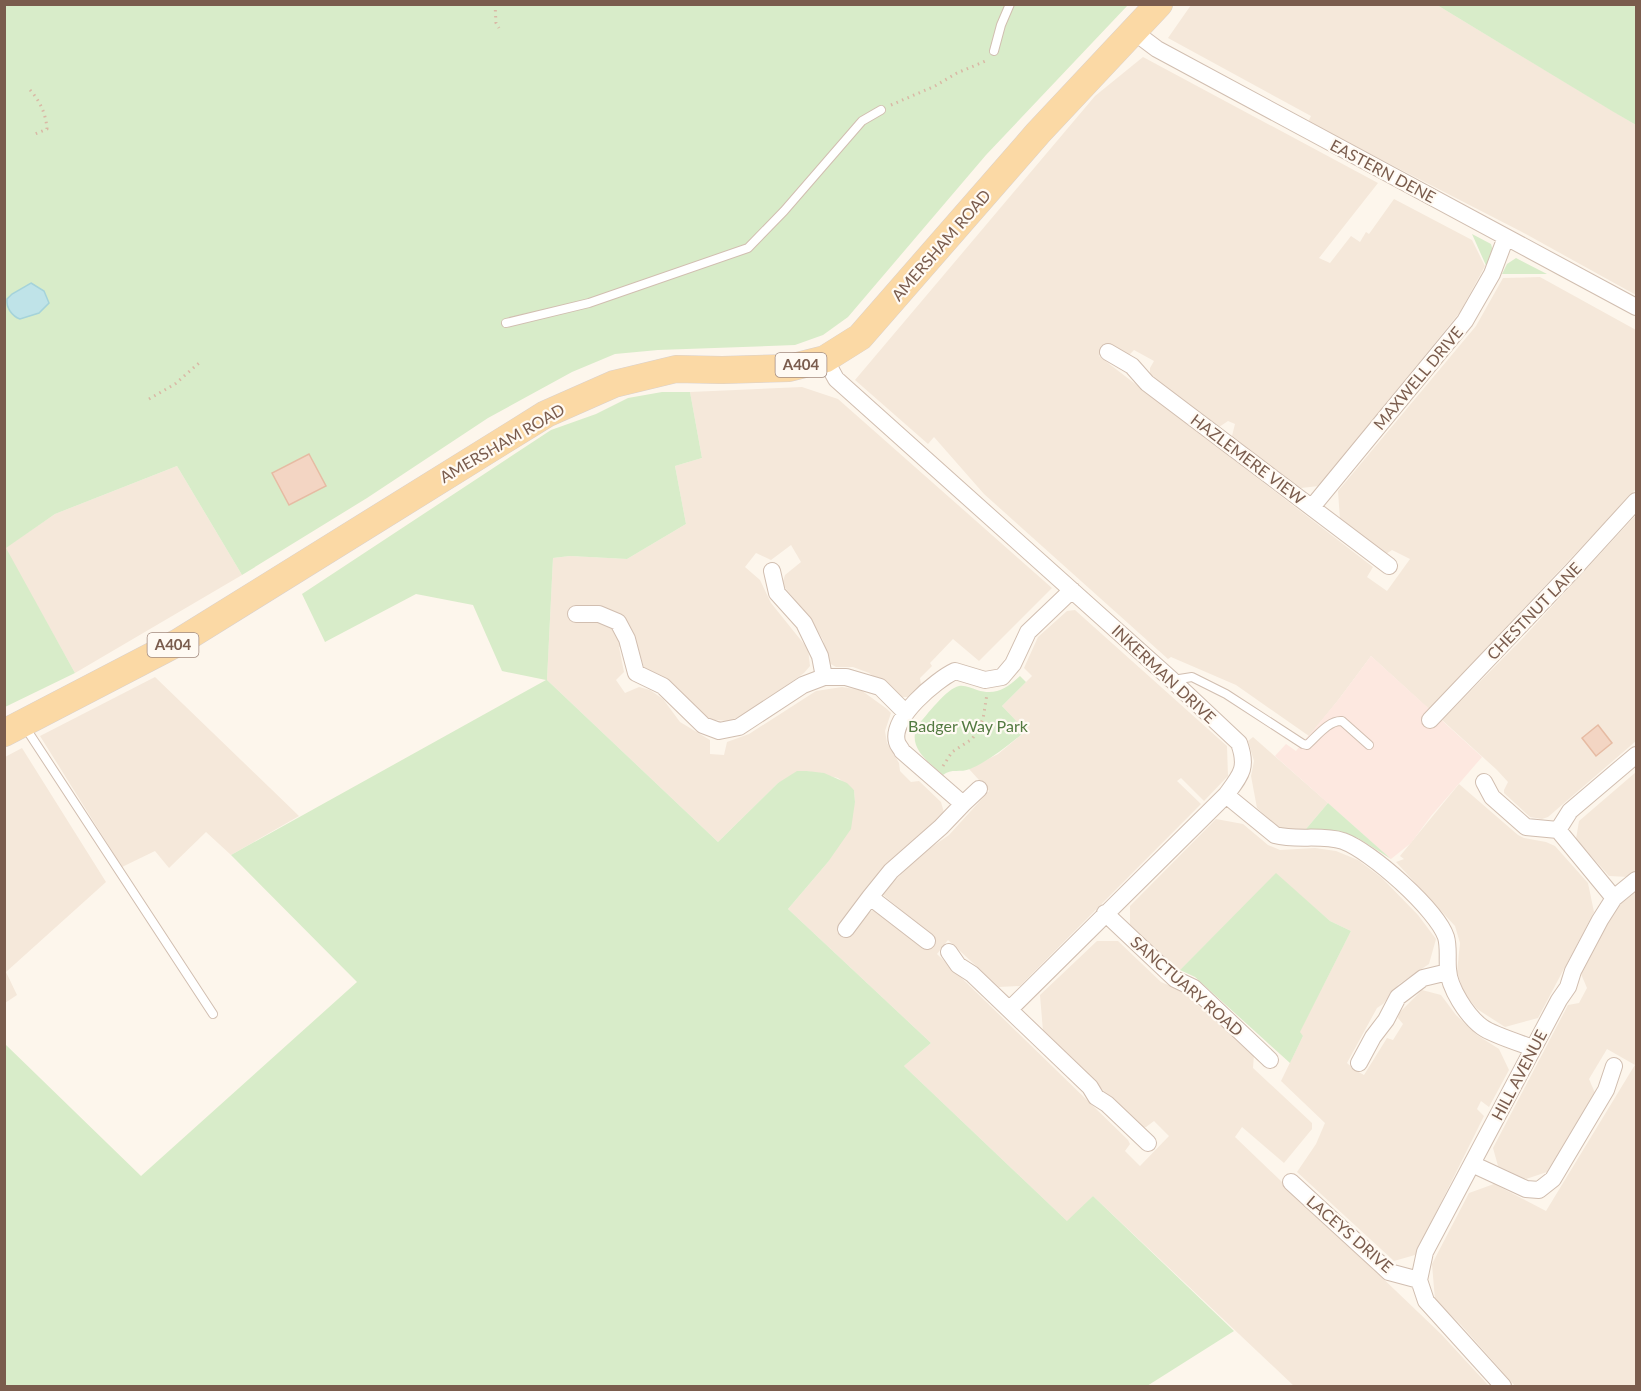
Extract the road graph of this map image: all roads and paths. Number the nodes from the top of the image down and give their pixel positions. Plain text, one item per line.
1 (495, 4) edge
2 (1010, 4) edge
3 (1159, 4) edge
4 (499, 28) dead end
5 (1133, 31) junction
6 (994, 51) joint
7 (30, 90) dead end
8 (881, 110) joint
9 (35, 134) dead end
10 (1506, 237) junction
11 (1636, 307) edge
12 (506, 323) dead end
13 (1108, 352) dead end
14 (825, 359) junction
15 (199, 363) dead end
16 (149, 399) dead end
17 (1636, 501) edge
18 (1312, 507) junction
19 (1389, 566) dead end
20 (772, 571) dead end
21 (1072, 590) junction
22 (576, 614) dead end
23 (824, 676) junction
24 (985, 680) junction
25 (1172, 680) junction
26 (906, 713) junction
27 (1430, 720) dead end
28 (14, 729) edge
29 (1369, 745) dead end
30 (1636, 755) edge
31 (935, 779) junction
32 (1484, 782) dead end
33 (979, 789) dead end
34 (1226, 795) junction
35 (963, 804) junction
36 (1558, 830) junction
37 (1636, 880) edge
38 (870, 897) junction
39 (1614, 898) junction
40 (1105, 913) junction
41 (846, 929) dead end
42 (927, 941) dead end
43 (949, 952) dead end
44 (1448, 972) junction
45 (1010, 1009) junction
46 (213, 1014) dead end
47 (1533, 1048) junction
48 (1270, 1060) dead end
49 (1359, 1063) dead end
50 (1614, 1066) dead end
51 (1148, 1143) dead end
52 (1472, 1164) junction
53 (1291, 1182) dead end
54 (1419, 1280) junction
55 (1503, 1386) edge

1 - 4 path
2 - 6 lane
3 - 5 main road, AMERSHAM ROAD / A404
5 - 10 street, EASTERN DENE
5 - 14 main road, AMERSHAM ROAD / A404
6 - 8 path
7 - 9 path
8 - 12 lane
10 - 11 street, EASTERN DENE
10 - 18 street, MAXWELL DRIVE
13 - 18 street, HAZLEMERE VIEW
14 - 21 street, INKERMAN DRIVE
14 - 28 main road, AMERSHAM ROAD / A404
15 - 16 path
17 - 27 street, CHESTNUT LANE
18 - 19 street, HAZLEMERE VIEW
20 - 23 street
21 - 24 street
21 - 25 street, INKERMAN DRIVE
22 - 23 street
23 - 26 street
24 - 26 street
24 - 31 path
25 - 29 lane
25 - 34 street, INKERMAN DRIVE
26 - 31 street
28 - 46 lane
30 - 36 street
31 - 35 street
32 - 36 street
33 - 35 street
34 - 40 street, INKERMAN DRIVE
34 - 44 street
35 - 38 street
36 - 39 street
37 - 39 street, HILL AVENUE
38 - 41 street
38 - 42 street
39 - 47 street, HILL AVENUE
40 - 45 street, INKERMAN DRIVE
40 - 48 street, SANCTUARY ROAD
43 - 45 street
44 - 47 street
44 - 49 street
45 - 51 street
47 - 52 street, HILL AVENUE
50 - 52 street
52 - 54 street, HILL AVENUE
53 - 54 street, LACEYS DRIVE
54 - 55 street

